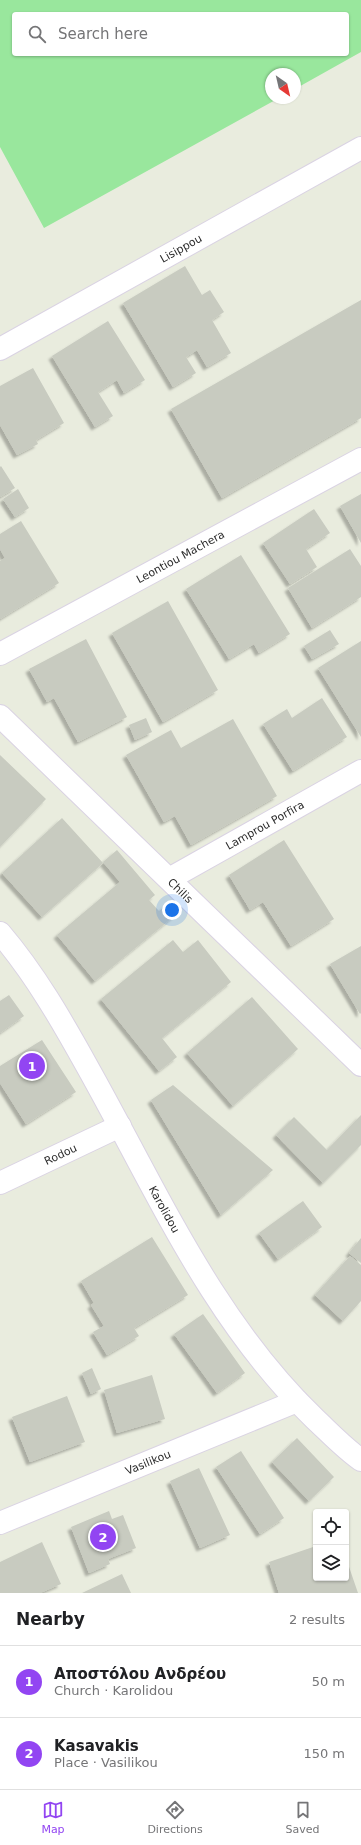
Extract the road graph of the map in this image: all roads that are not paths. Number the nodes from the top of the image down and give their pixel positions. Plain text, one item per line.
1 (361, 148) edge
2 (0, 350) edge
3 (361, 459) edge
4 (0, 654) edge
5 (0, 716) edge
6 (361, 771) edge
7 (169, 879) junction
8 (0, 933) edge
9 (361, 1065) edge
10 (120, 1126) junction
11 (0, 1183) edge
12 (297, 1401) junction
13 (361, 1460) edge
14 (0, 1523) edge

1 - 2 street, Lisippou
3 - 4 street, Leontiou Machera
5 - 7 street, Chilis
6 - 7 street, Lamprou Porfira
7 - 9 street, Chilis
8 - 10 street, Karolidou
10 - 11 street, Rodou
10 - 12 street, Karolidou
12 - 13 street, Karolidou
12 - 14 street, Vasilikou

